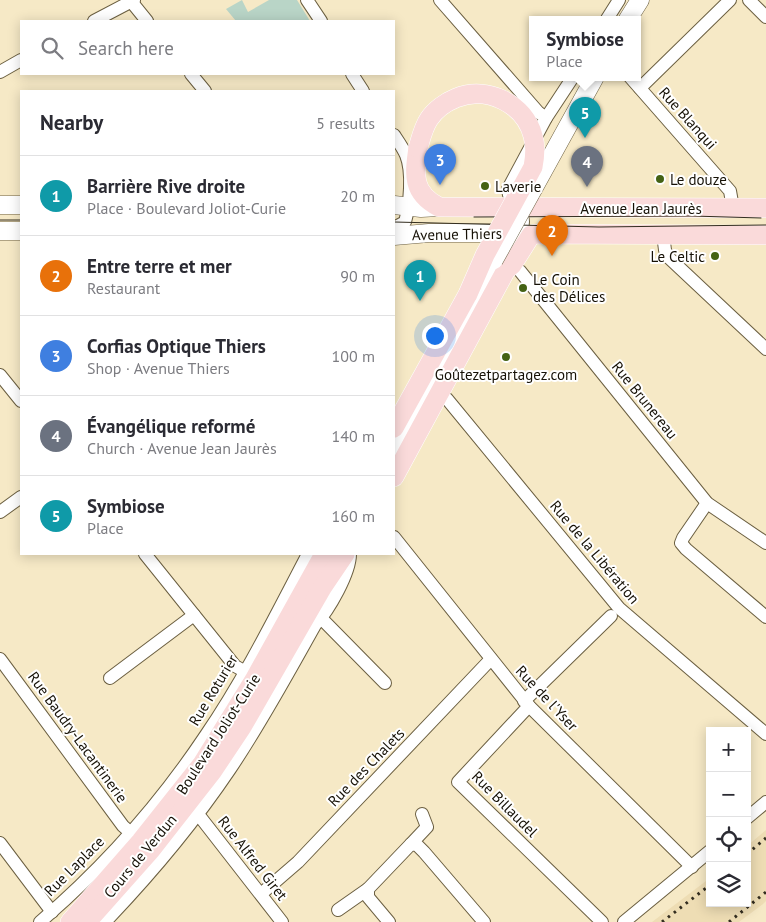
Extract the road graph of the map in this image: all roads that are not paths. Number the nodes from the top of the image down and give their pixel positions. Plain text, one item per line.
1 (307, 0) edge
2 (440, 0) edge
3 (619, 0) edge
4 (640, 0) edge
5 (730, 0) edge
6 (749, 0) edge
7 (132, 1) edge
8 (609, 16) edge
9 (630, 16) edge
10 (766, 17) edge
11 (96, 20) edge
12 (146, 20) edge
13 (319, 20) edge
14 (20, 61) edge
15 (0, 72) edge
16 (192, 75) edge
17 (353, 75) edge
18 (570, 81) edge
19 (593, 81) edge
20 (634, 81) edge
21 (640, 88) junction
22 (204, 90) edge
23 (362, 90) edge
24 (546, 118) junction
25 (395, 136) edge
26 (413, 167) junction
27 (0, 205) edge
28 (20, 205) edge
29 (401, 206) edge
30 (516, 207) junction
31 (439, 208) junction
32 (732, 208) junction
33 (766, 208) edge
34 (395, 227) edge
35 (0, 231) edge
36 (20, 231) edge
37 (528, 233) junction
38 (663, 234) junction
39 (766, 235) edge
40 (395, 236) edge
41 (504, 265) junction
42 (468, 294) junction
43 (766, 349) edge
44 (0, 375) edge
45 (438, 395) junction
46 (20, 400) edge
47 (395, 426) edge
48 (395, 446) edge
49 (395, 475) edge
50 (20, 497) edge
51 (707, 503) junction
52 (0, 512) edge
53 (395, 538) edge
54 (766, 543) edge
55 (146, 555) edge
56 (307, 555) edge
57 (323, 555) edge
58 (335, 555) edge
59 (344, 555) edge
60 (350, 555) edge
61 (194, 615) junction
62 (611, 616) dead end
63 (766, 617) edge
64 (322, 618) junction
65 (288, 646) junction
66 (0, 659) edge
67 (491, 659) junction
68 (244, 671) junction
69 (110, 678) dead end
70 (385, 683) dead end
71 (526, 704) junction
72 (766, 734) edge
73 (766, 802) edge
74 (196, 814) junction
75 (422, 814) dead end
76 (748, 817) edge
77 (130, 833) junction
78 (0, 843) edge
79 (411, 844) junction
80 (706, 855) edge
81 (692, 867) junction
82 (368, 888) junction
83 (261, 894) junction
84 (338, 910) dead end
85 (52, 912) junction
86 (40, 922) edge
87 (70, 922) edge
88 (87, 922) edge
89 (105, 922) edge
90 (282, 922) edge
91 (389, 922) edge
92 (484, 922) edge
93 (602, 922) edge
94 (624, 922) edge

1 - 13 street
2 - 24 street
3 - 8 street
4 - 9 main road
5 - 21 street
6 - 10 street
7 - 11 street
7 - 12 street
14 - 15 street
16 - 22 street
17 - 23 street
18 - 24 street
19 - 41 main road, bridge
20 - 21 street, Rue Blanqui
21 - 32 street, Rue Blanqui
24 - 30 street
25 - 26 street
26 - 29 street
26 - 31 main road
26 - 42 main road, bridge
27 - 28 main road
29 - 31 main road, Avenue Thiers
29 - 34 street
30 - 31 main road, Avenue Thiers
30 - 32 main road, Avenue Jean Jaurès
30 - 37 street
32 - 33 main road, Avenue Jean Jaurès
35 - 36 main road
37 - 38 main road, Avenue Jean Jaurès
37 - 40 main road, Avenue Thiers
37 - 41 main road
38 - 39 main road, Avenue Jean Jaurès
38 - 43 street
41 - 42 main road, bridge
41 - 45 main road
41 - 48 main road
41 - 51 street, Rue Brunereau
42 - 47 main road
44 - 46 street
45 - 49 main road
45 - 72 street, Rue de la Libération
50 - 52 street
51 - 54 street, Rue Brunereau
51 - 63 street
53 - 67 street, Rue de l'Yser
55 - 61 street
56 - 68 street, Rue Roturier
57 - 87 main road, Boulevard Joliot-Curie
58 - 65 main road, Boulevard Joliot-Curie
59 - 65 main road
60 - 64 street, Cours de Verdun
61 - 68 street
61 - 69 street
62 - 71 street
64 - 70 street
64 - 74 street, Cours de Verdun
65 - 88 main road, Boulevard Joliot-Curie
66 - 77 street, Rue Baudry-Lacantinerie
67 - 71 street, Rue de l'Yser
67 - 83 street, Rue des Chalets
68 - 77 street, Rue Roturier
71 - 81 street, Rue de l'Yser
71 - 93 street, Rue Billaudel
73 - 76 street
74 - 83 street, Rue Alfred Giret
74 - 89 street, Cours de Verdun
75 - 79 street
77 - 85 street, Rue Laplace
78 - 85 street
79 - 82 street
79 - 92 street
80 - 81 street
81 - 94 street
82 - 84 street
82 - 91 street
83 - 90 street, Rue Alfred Giret
85 - 86 street, Rue Laplace

